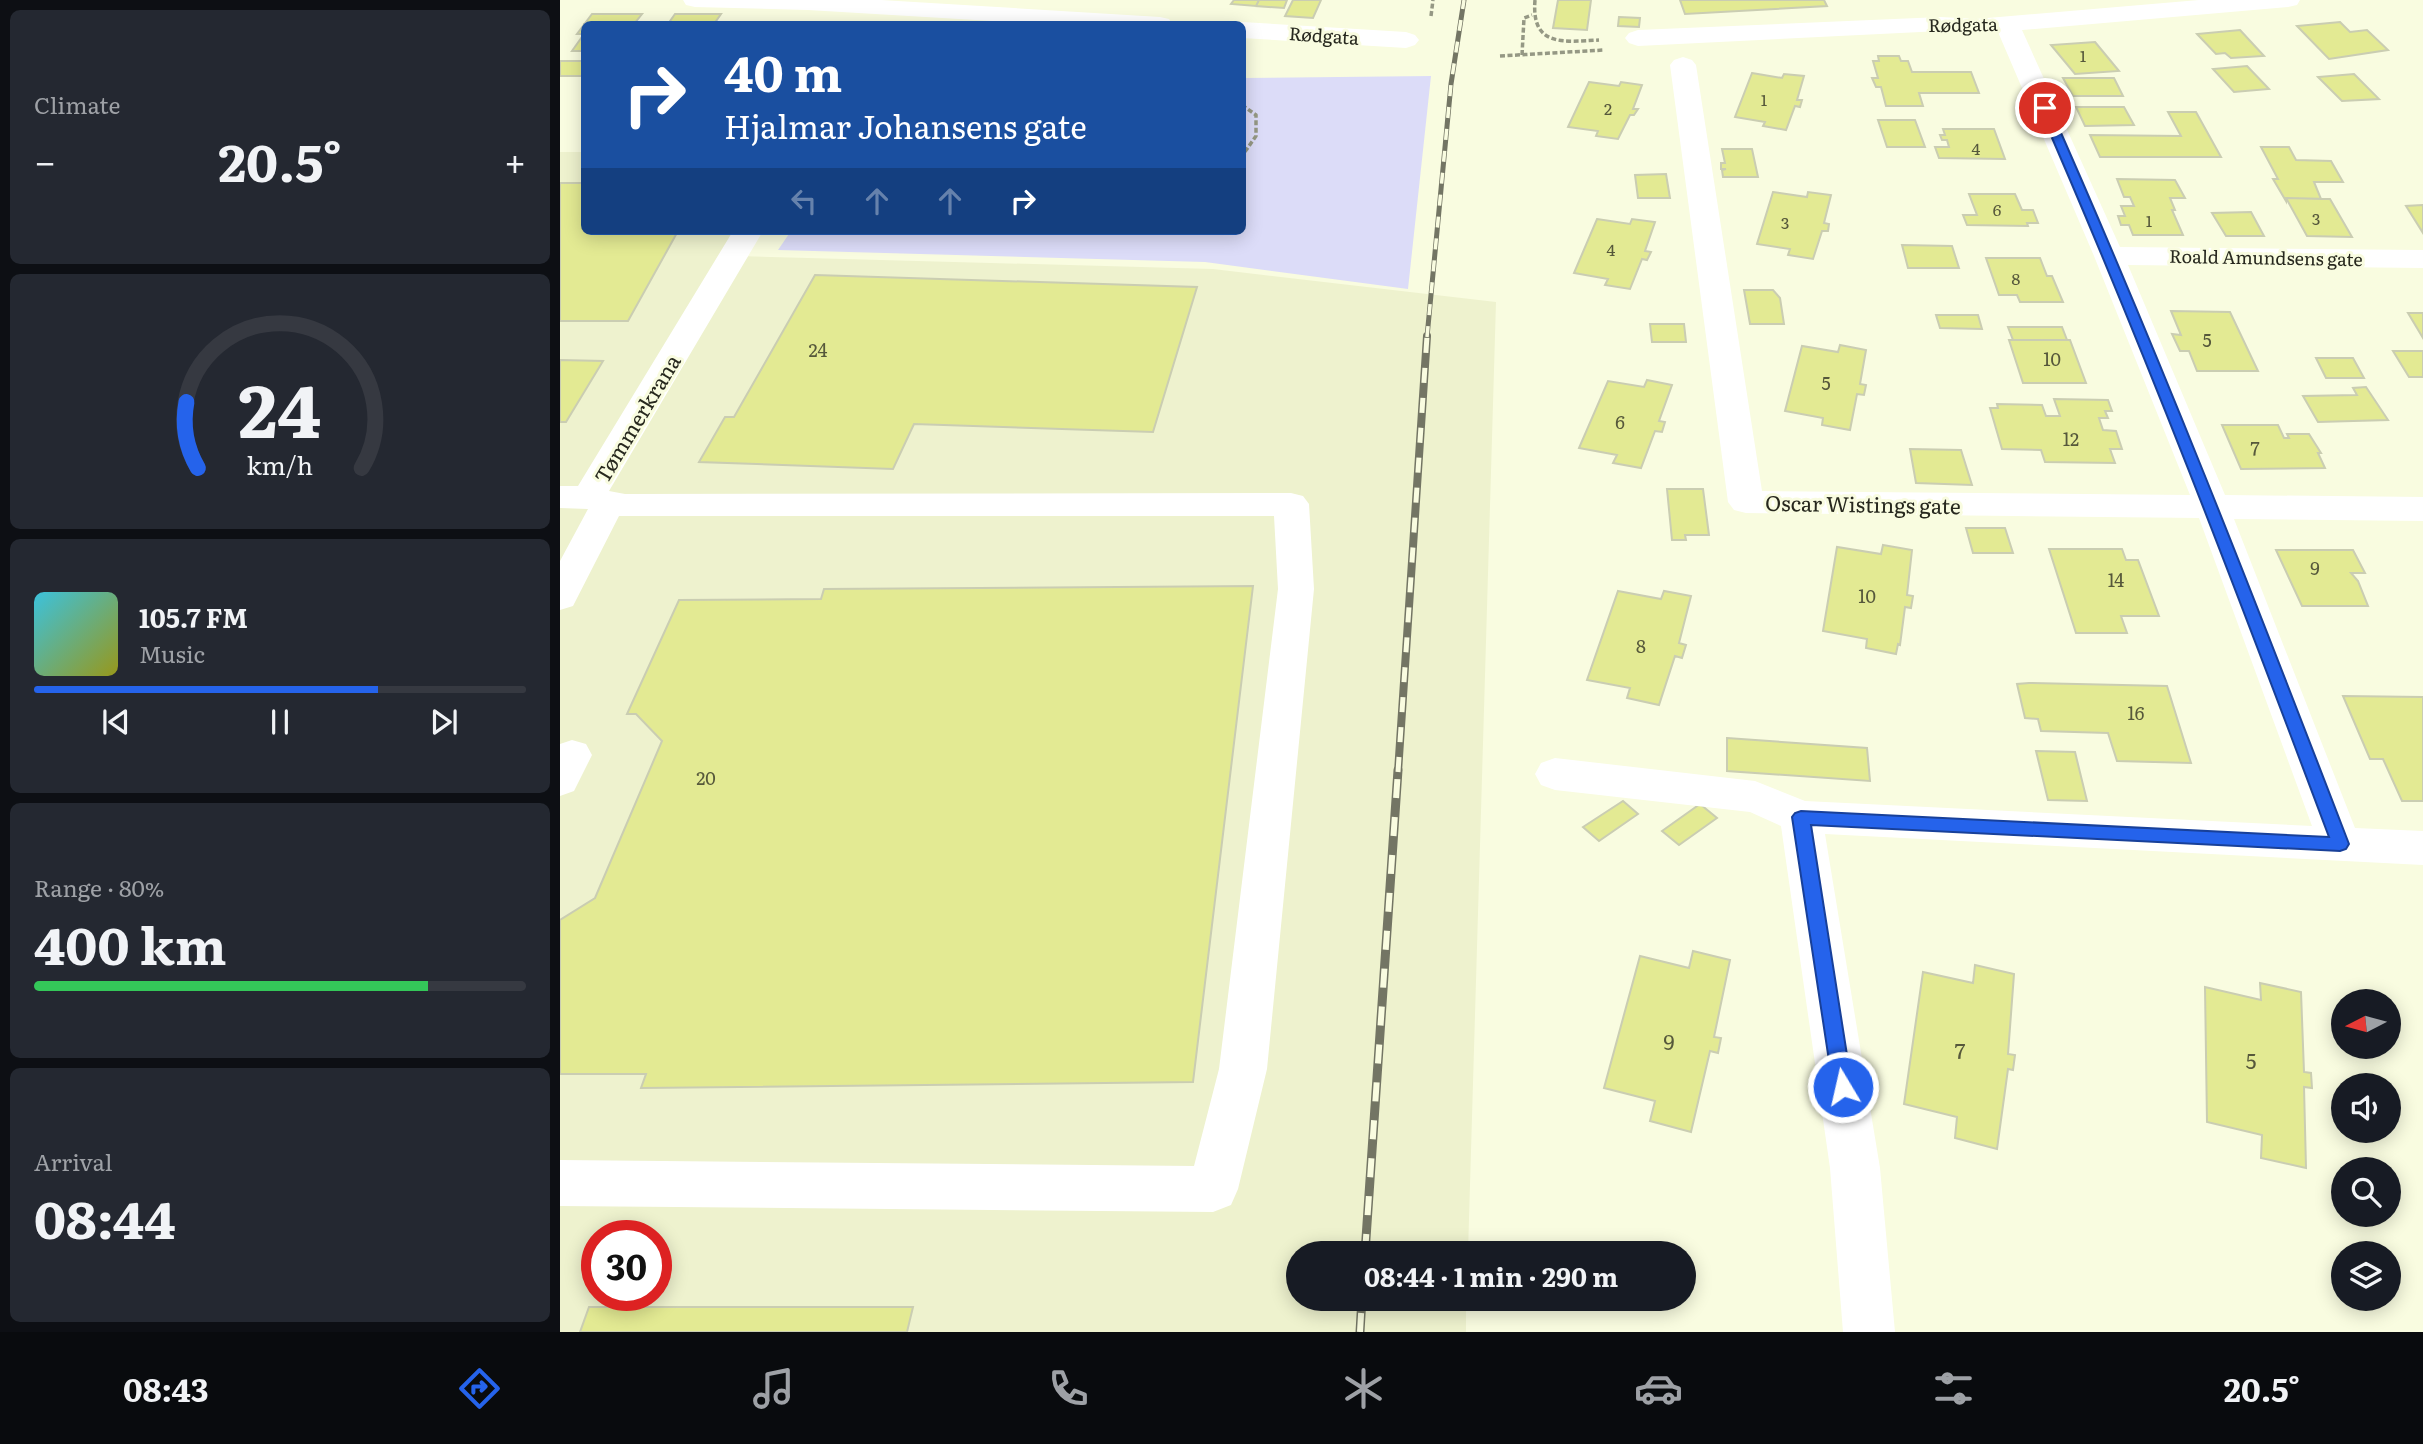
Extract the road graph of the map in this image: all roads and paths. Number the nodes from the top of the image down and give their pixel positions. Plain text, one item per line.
1 (695, 0) edge
2 (1433, 0) edge
3 (1535, 0) edge
4 (2288, 0) edge
5 (1532, 15) junction
6 (2012, 16) edge
7 (1430, 19) dead end
8 (1110, 21) edge
9 (1246, 30) edge
10 (1638, 38) joint
11 (1406, 40) dead end
12 (1522, 55) dead end
13 (1683, 65) dead end
14 (1246, 108) edge
15 (1246, 150) edge
16 (746, 235) edge
17 (2109, 256) junction
18 (2423, 259) edge
19 (585, 499) edge
20 (2212, 507) junction
21 (2423, 509) edge
22 (560, 597) edge
23 (1555, 774) dead end
24 (1801, 817) junction
25 (2340, 844) junction
26 (2423, 848) edge
27 (560, 1183) edge
28 (1870, 1332) edge

1 - 8 street
2 - 7 path
3 - 5 path
4 - 6 street, Rødgata
5 - 10 path
5 - 12 path
6 - 10 street, Rødgata
6 - 17 street
9 - 11 street, Rødgata
13 - 20 street, Oscar Wistings gate
14 - 15 path
16 - 19 street, Tømmerkrana
17 - 18 street, Roald Amundsens gate
17 - 20 street
19 - 22 street, Tømmerkrana
19 - 27 street
20 - 21 street
20 - 25 street
23 - 24 street
24 - 25 street
24 - 28 street
25 - 26 street

